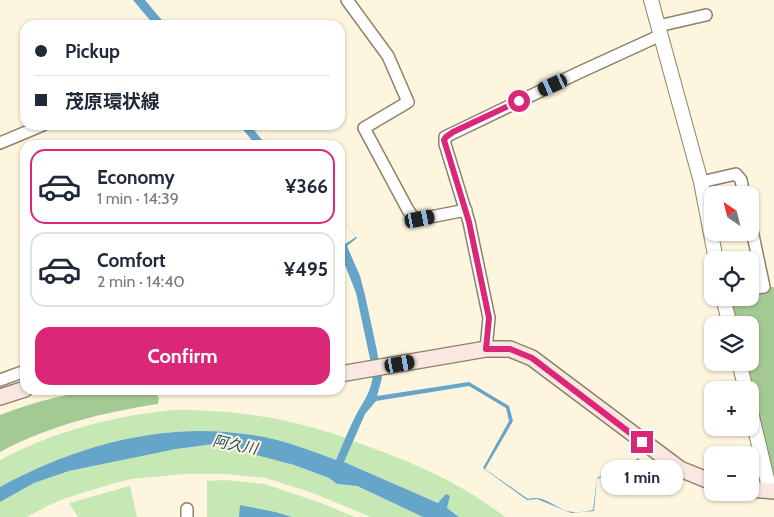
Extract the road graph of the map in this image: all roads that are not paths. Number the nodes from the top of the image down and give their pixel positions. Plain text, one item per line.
1 (346, 0) edge
2 (651, 0) edge
3 (706, 15) dead end
4 (660, 31) junction
5 (31, 130) edge
6 (0, 143) edge
7 (701, 182) junction
8 (742, 186) edge
9 (466, 210) junction
10 (756, 241) edge
11 (714, 251) edge
12 (769, 287) edge
13 (486, 349) junction
14 (345, 372) edge
15 (20, 373) edge
16 (0, 380) edge
17 (20, 391) edge
18 (0, 397) edge
19 (757, 436) edge
20 (704, 479) edge
21 (759, 490) edge
22 (772, 491) edge

1 - 9 street
2 - 4 street
3 - 4 street
4 - 7 street
4 - 9 street
5 - 6 street
7 - 8 street
7 - 11 street
9 - 13 street
10 - 12 street
13 - 14 main road
13 - 20 main road
15 - 16 street
17 - 18 main road
19 - 22 street
21 - 22 main road

